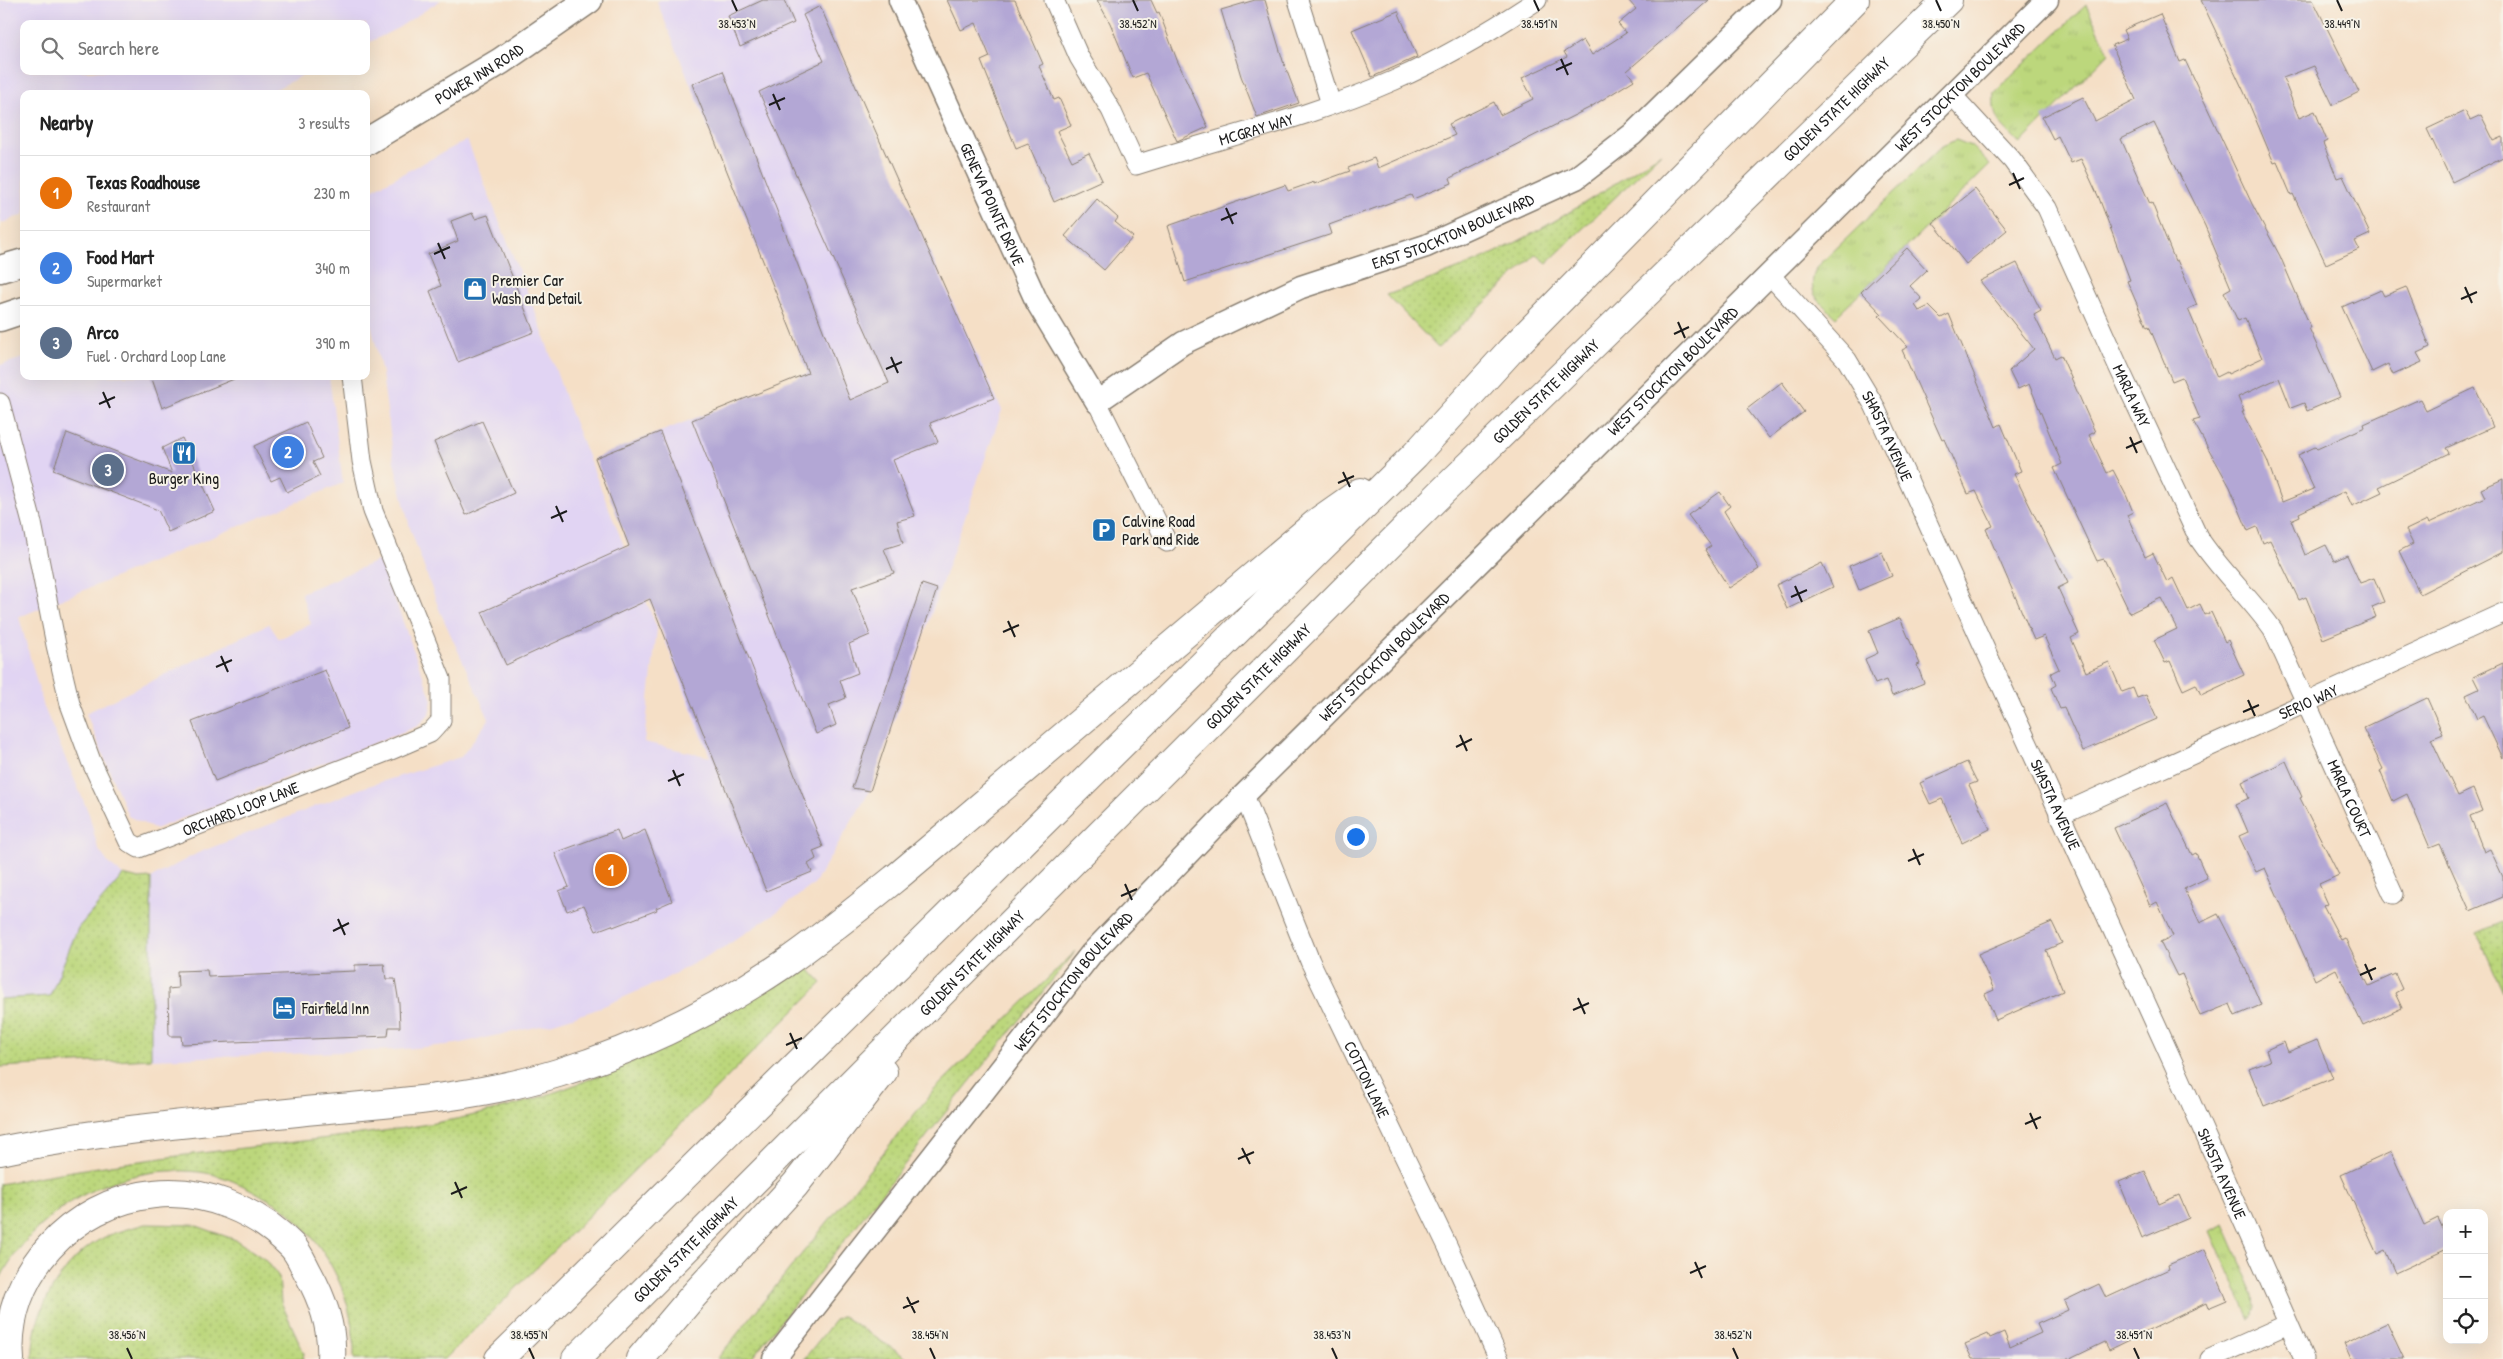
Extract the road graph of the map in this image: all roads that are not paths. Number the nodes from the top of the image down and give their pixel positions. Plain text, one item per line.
1 (589, 0) edge
2 (900, 0) edge
3 (1054, 0) edge
4 (1298, 0) edge
5 (1537, 0) edge
6 (1770, 0) edge
7 (1855, 0) edge
8 (1948, 0) edge
9 (2047, 0) edge
10 (1951, 94) junction
11 (1331, 104) junction
12 (370, 140) edge
13 (20, 263) edge
14 (0, 269) edge
15 (1770, 275) junction
16 (20, 311) edge
17 (0, 318) edge
18 (352, 380) edge
19 (1097, 402) junction
20 (0, 403) edge
21 (1416, 455) junction
22 (1167, 542) dead end
23 (2503, 613) edge
24 (2306, 703) junction
25 (1244, 795) junction
26 (2059, 815) junction
27 (2393, 894) dead end
28 (953, 980) junction
29 (0, 1151) edge
30 (2288, 1324) junction
31 (10, 1359) edge
32 (331, 1359) edge
33 (499, 1359) edge
34 (576, 1359) edge
35 (640, 1359) edge
36 (774, 1359) edge
37 (1499, 1359) edge
38 (2210, 1359) edge
39 (2304, 1359) edge

1 - 12 main road, POWER INN ROAD
2 - 19 street, GENEVA POINTE DRIVE
3 - 11 street, MCGRAY WAY
4 - 11 street
5 - 11 street, MCGRAY WAY
6 - 19 street, EAST STOCKTON BOULEVARD
7 - 21 highway
8 - 28 highway, GOLDEN STATE HIGHWAY
9 - 10 street, WEST STOCKTON BOULEVARD
10 - 15 street, WEST STOCKTON BOULEVARD
10 - 24 street, MARLA WAY
13 - 14 main road
15 - 25 street, WEST STOCKTON BOULEVARD
15 - 26 street, SHASTA AVENUE
16 - 17 main road
18 - 20 street, ORCHARD LOOP LANE
19 - 22 street
21 - 29 highway
21 - 33 highway
23 - 24 street, SERIO WAY
24 - 26 street, SERIO WAY
24 - 27 street, MARLA COURT
25 - 36 street, WEST STOCKTON BOULEVARD
25 - 37 street, COTTON LANE
26 - 30 street, SHASTA AVENUE
28 - 34 highway, GOLDEN STATE HIGHWAY
28 - 35 highway
30 - 38 street
30 - 39 street, SHASTA AVENUE
31 - 32 highway

